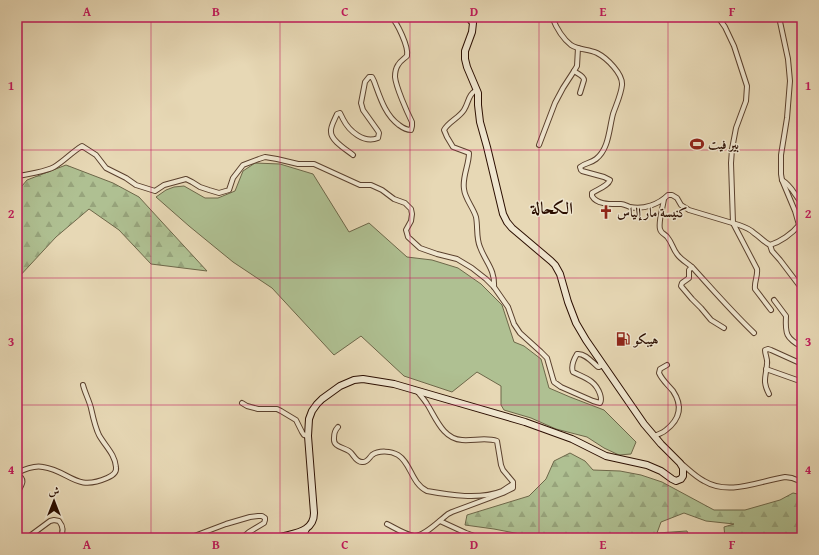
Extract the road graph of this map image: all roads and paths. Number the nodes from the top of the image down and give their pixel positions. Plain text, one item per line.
1 (390, 17) edge
2 (465, 17) edge
3 (552, 17) edge
4 (718, 17) edge
5 (779, 17) edge
6 (800, 17) edge
7 (802, 22) edge
8 (578, 48) junction
9 (574, 71) junction
10 (477, 90) junction
11 (580, 93) dead end
12 (539, 145) dead end
13 (353, 155) dead end
14 (17, 176) edge
15 (782, 180) junction
16 (664, 199) junction
17 (802, 203) edge
18 (733, 223) junction
19 (799, 226) junction
20 (802, 230) edge
21 (770, 245) junction
22 (692, 267) junction
23 (494, 287) junction
24 (802, 289) edge
25 (774, 300) dead end
26 (770, 310) dead end
27 (724, 328) dead end
28 (754, 332) dead end
29 (802, 347) edge
30 (599, 360) junction
31 (802, 364) edge
32 (667, 365) dead end
33 (766, 369) junction
34 (802, 381) edge
35 (83, 385) dead end
36 (416, 391) junction
37 (769, 394) dead end
38 (242, 403) dead end
39 (338, 427) dead end
40 (308, 436) junction
41 (655, 436) junction
42 (680, 463) junction
43 (17, 474) edge
44 (802, 482) edge
45 (513, 484) junction
46 (17, 493) edge
47 (440, 521) junction
48 (387, 524) dead end
49 (307, 528) junction
50 (425, 533) junction
51 (27, 538) edge
52 (60, 538) edge
53 (189, 538) edge
54 (242, 538) edge
55 (278, 538) edge
56 (302, 538) edge
57 (429, 538) edge
58 (480, 538) edge

1 - 13 street
2 - 10 main road
3 - 8 street
4 - 18 street
5 - 15 street
6 - 7 street
8 - 9 street
8 - 16 street
9 - 11 street
9 - 12 street
10 - 23 street
10 - 30 main road
14 - 23 street
15 - 17 street
15 - 19 street
16 - 18 street
16 - 22 street
18 - 21 street
18 - 26 street
19 - 20 street
19 - 21 street
21 - 24 street
22 - 27 street
22 - 28 street
23 - 30 street
25 - 29 street
30 - 41 main road
31 - 33 street
32 - 41 street
33 - 34 street
33 - 37 street
35 - 43 street
36 - 40 main road
36 - 42 main road
36 - 45 street
38 - 40 street
39 - 45 street
40 - 49 main road
41 - 42 main road
42 - 44 street
43 - 46 street
45 - 47 street
47 - 50 street
47 - 58 street
48 - 50 street
49 - 55 main road
49 - 56 street
50 - 57 street
51 - 52 street
53 - 54 street

